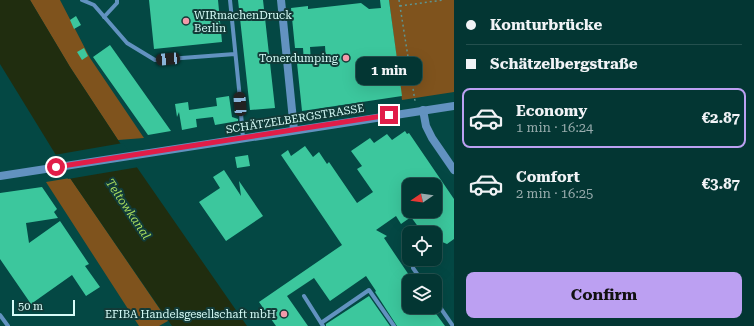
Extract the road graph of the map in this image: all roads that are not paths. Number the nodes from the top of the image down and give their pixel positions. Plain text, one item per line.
1 (82, 0) edge
2 (117, 0) edge
3 (230, 0) edge
4 (281, 0) edge
5 (104, 17) junction
6 (235, 54) junction
7 (454, 106) edge
8 (423, 110) junction
9 (294, 130) junction
10 (243, 138) junction
11 (454, 170) edge
12 (0, 176) edge
13 (413, 268) dead end
14 (417, 274) edge
15 (304, 296) dead end
16 (442, 310) edge
17 (0, 315) edge
18 (322, 324) edge
19 (8, 326) edge
20 (394, 326) edge
21 (453, 326) edge

1 - 5 lane
2 - 5 lane
3 - 6 lane
4 - 9 street
5 - 6 lane
6 - 10 lane
7 - 8 street, SCHÄTZELBERGSTRASSE
8 - 9 street, SCHÄTZELBERGSTRASSE
8 - 11 street
9 - 10 street, SCHÄTZELBERGSTRASSE
10 - 12 street, SCHÄTZELBERGSTRASSE
13 - 14 lane
15 - 18 lane
16 - 21 lane
17 - 19 lane
18 - 20 lane

